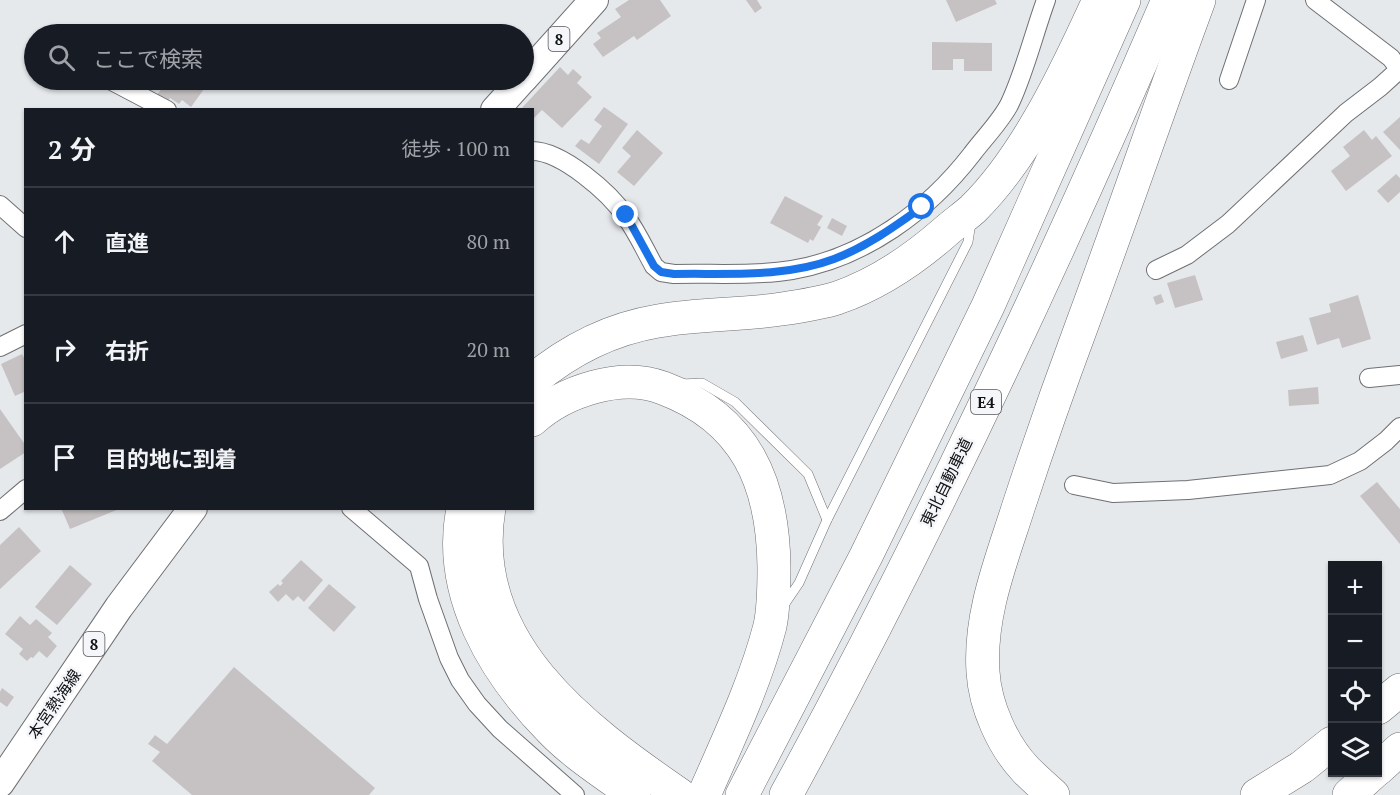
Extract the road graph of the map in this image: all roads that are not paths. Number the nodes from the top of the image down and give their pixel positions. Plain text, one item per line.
1 (594, 0) edge
2 (1046, 0) edge
3 (1099, 0) edge
4 (1124, 0) edge
5 (1168, 0) edge
6 (1199, 0) edge
7 (1256, 0) edge
8 (1315, 0) edge
9 (534, 67) edge
10 (1400, 70) edge
11 (1229, 80) dead end
12 (129, 90) edge
13 (513, 90) edge
14 (163, 108) edge
15 (497, 108) edge
16 (534, 151) edge
17 (0, 205) edge
18 (973, 208) junction
19 (24, 226) edge
20 (1156, 270) dead end
21 (24, 335) edge
22 (0, 346) edge
23 (1400, 375) edge
24 (1369, 378) dead end
25 (534, 380) edge
26 (659, 386) junction
27 (534, 418) edge
28 (1400, 427) edge
29 (1074, 485) dead end
30 (24, 491) edge
31 (191, 510) edge
32 (353, 510) edge
33 (463, 510) edge
34 (489, 510) edge
35 (0, 511) edge
36 (827, 520) junction
37 (770, 624) junction
38 (1400, 690) edge
39 (1382, 704) edge
40 (1328, 746) edge
41 (1400, 749) edge
42 (1382, 766) edge
43 (1302, 767) junction
44 (1369, 777) edge
45 (0, 783) edge
46 (575, 795) edge
47 (634, 795) edge
48 (680, 795) edge
49 (704, 795) edge
50 (742, 795) edge
51 (786, 795) edge
52 (1053, 795) edge
53 (1257, 795) edge
54 (1284, 795) edge
55 (1349, 795) edge

1 - 9 main road, 8
2 - 16 street
3 - 18 highway
4 - 50 highway, E4
5 - 51 highway, 東北自動車道 / E4
6 - 52 highway
7 - 11 street
8 - 10 street
10 - 20 street
12 - 14 street
13 - 15 main road, 8
17 - 19 street
18 - 25 highway
18 - 36 lane
21 - 22 street
23 - 24 street
26 - 27 highway
26 - 36 lane
26 - 37 highway
28 - 29 street
30 - 35 street
31 - 45 main road, 本宮熱海線 / 8
32 - 46 street
33 - 47 highway
34 - 48 highway
36 - 37 lane
37 - 49 highway
38 - 39 highway
40 - 43 highway
41 - 42 highway
43 - 53 highway
43 - 54 highway
44 - 55 highway

